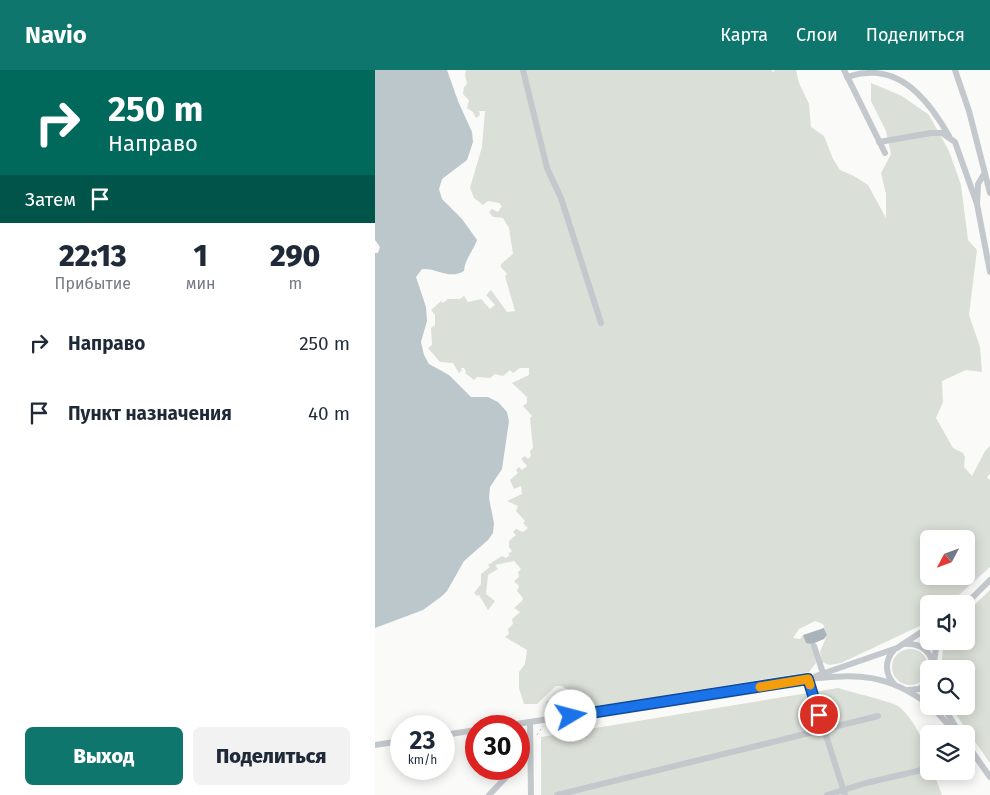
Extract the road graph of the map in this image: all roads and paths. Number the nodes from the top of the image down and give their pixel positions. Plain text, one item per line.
1 (523, 70) edge
2 (955, 70) edge
3 (846, 73) edge
4 (951, 139) junction
5 (879, 142) junction
6 (885, 153) dead end
7 (984, 174) junction
8 (990, 193) edge
9 (977, 204) junction
10 (990, 272) edge
11 (601, 323) dead end
12 (988, 582) edge
13 (971, 595) edge
14 (975, 595) edge
15 (920, 634) edge
16 (813, 646) dead end
17 (898, 647) junction
18 (932, 660) edge
19 (823, 673) junction
20 (808, 679) junction
21 (899, 687) junction
22 (920, 688) edge
23 (920, 700) edge
24 (939, 715) edge
25 (877, 716) dead end
26 (553, 719) junction
27 (530, 722) edge
28 (950, 725) edge
29 (824, 729) junction
30 (536, 737) dead end
31 (390, 743) edge
32 (375, 745) edge
33 (530, 752) edge
34 (975, 756) edge
35 (920, 770) edge
36 (990, 777) edge
37 (503, 780) edge
38 (844, 792) edge
39 (489, 795) edge
40 (531, 795) edge
41 (557, 795) edge
42 (827, 795) edge

1 - 11 street
2 - 7 street
3 - 4 street
3 - 5 street
4 - 5 street
4 - 9 street
5 - 6 street
7 - 8 street
7 - 9 street
9 - 10 street
12 - 13 street
12 - 14 street
15 - 17 street
16 - 19 street
17 - 18 street
17 - 19 street
17 - 21 street
19 - 20 street
20 - 21 street
20 - 26 street
20 - 29 street
21 - 22 street
21 - 23 street
24 - 28 street
25 - 29 street
26 - 27 street
26 - 30 path
29 - 38 street
29 - 41 street
31 - 32 street
33 - 40 street
34 - 36 street
35 - 38 street
37 - 39 street
38 - 42 street

